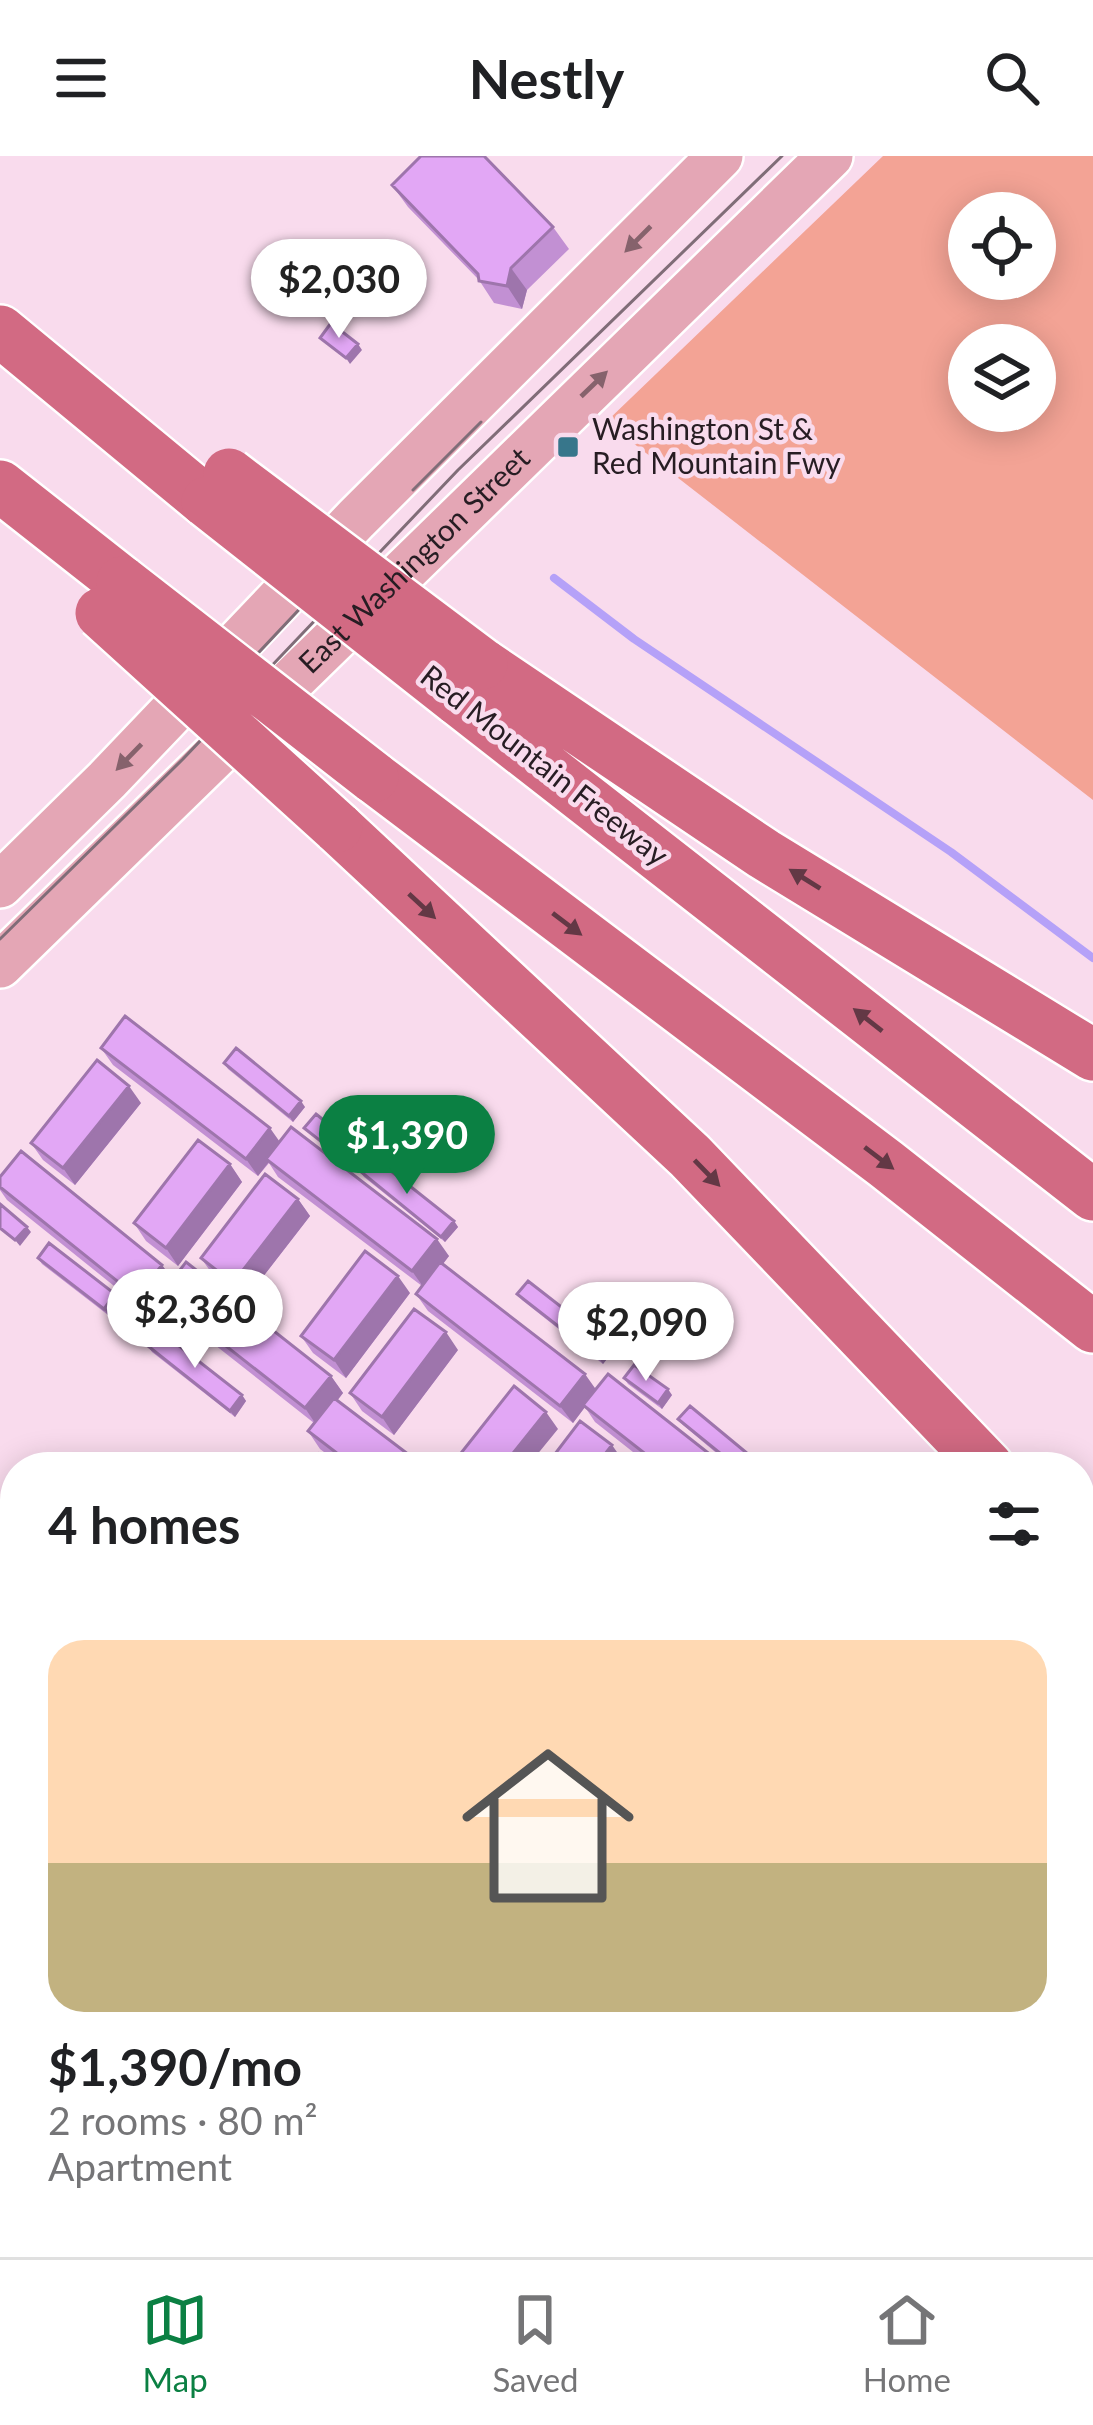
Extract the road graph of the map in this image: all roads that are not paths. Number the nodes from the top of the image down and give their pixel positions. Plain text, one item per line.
1 (720, 156) edge
2 (830, 156) edge
3 (0, 331) edge
4 (0, 486) edge
5 (0, 520) edge
6 (111, 598) junction
7 (470, 681) junction
8 (0, 885) edge
9 (0, 965) edge
10 (1093, 1055) edge
11 (1093, 1195) edge
12 (1093, 1327) edge
13 (974, 1452) edge

1 -> 8 main road
9 -> 2 main road, East Washington Street
3 - 7 highway, Red Mountain Freeway, bridge
4 - 6 highway
5 - 6 highway
6 -> 12 highway, bridge
6 -> 13 highway, bridge
10 -> 7 highway
11 -> 7 highway, Red Mountain Freeway

